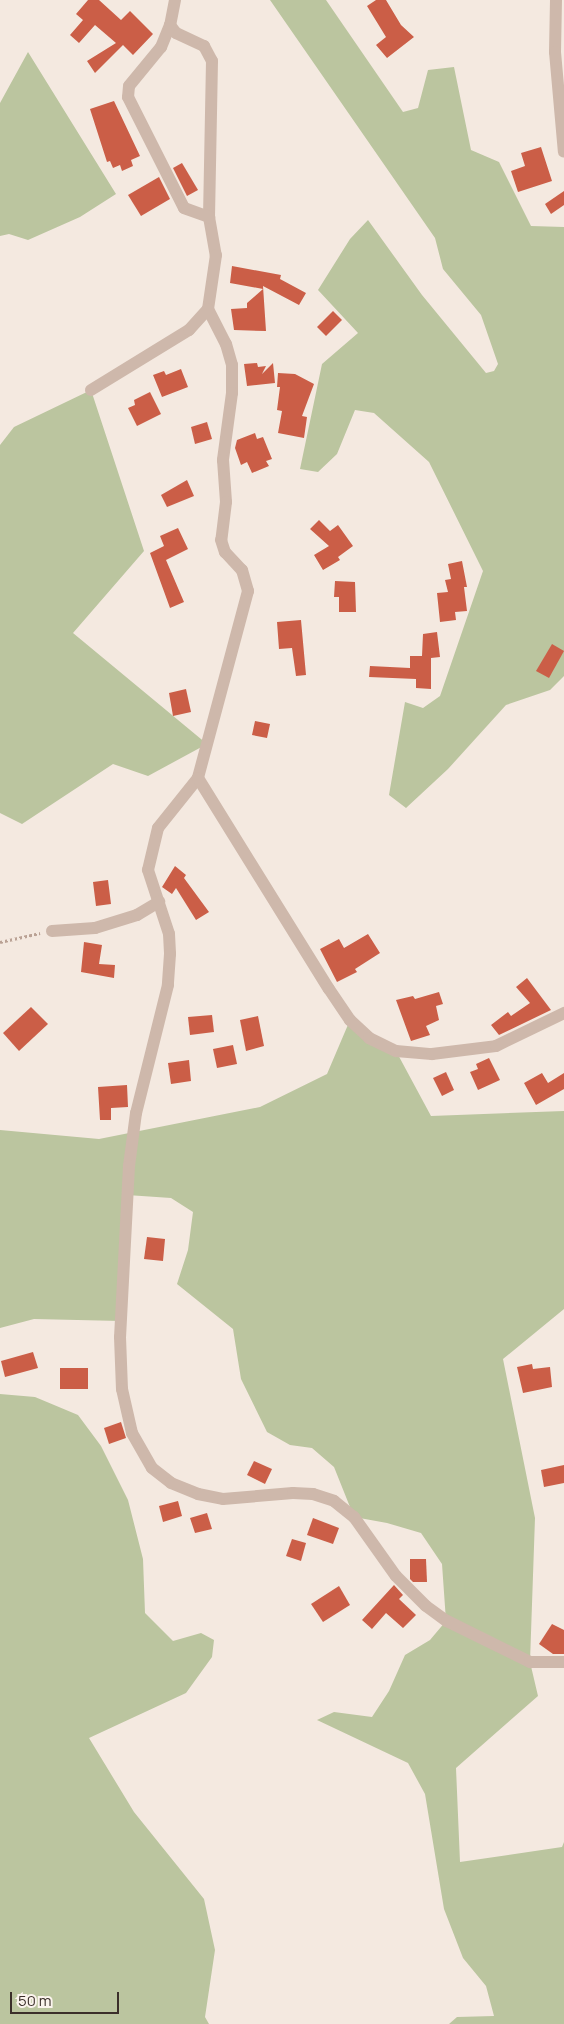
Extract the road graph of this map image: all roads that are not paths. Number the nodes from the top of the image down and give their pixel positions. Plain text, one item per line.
1 (175, 0) edge
2 (556, 0) edge
3 (170, 26) junction
4 (561, 96) edge
5 (564, 152) edge
6 (209, 217) junction
7 (208, 309) junction
8 (91, 390) dead end
9 (198, 778) junction
10 (159, 902) junction
11 (52, 931) road end
12 (564, 1013) edge
13 (564, 1662) edge

1 - 3 street
2 - 4 street
3 - 6 street
3 - 6 street
4 - 5 street
6 - 7 street
7 - 8 street
7 - 9 street
9 - 10 street
9 - 12 street
10 - 11 street
10 - 13 street

